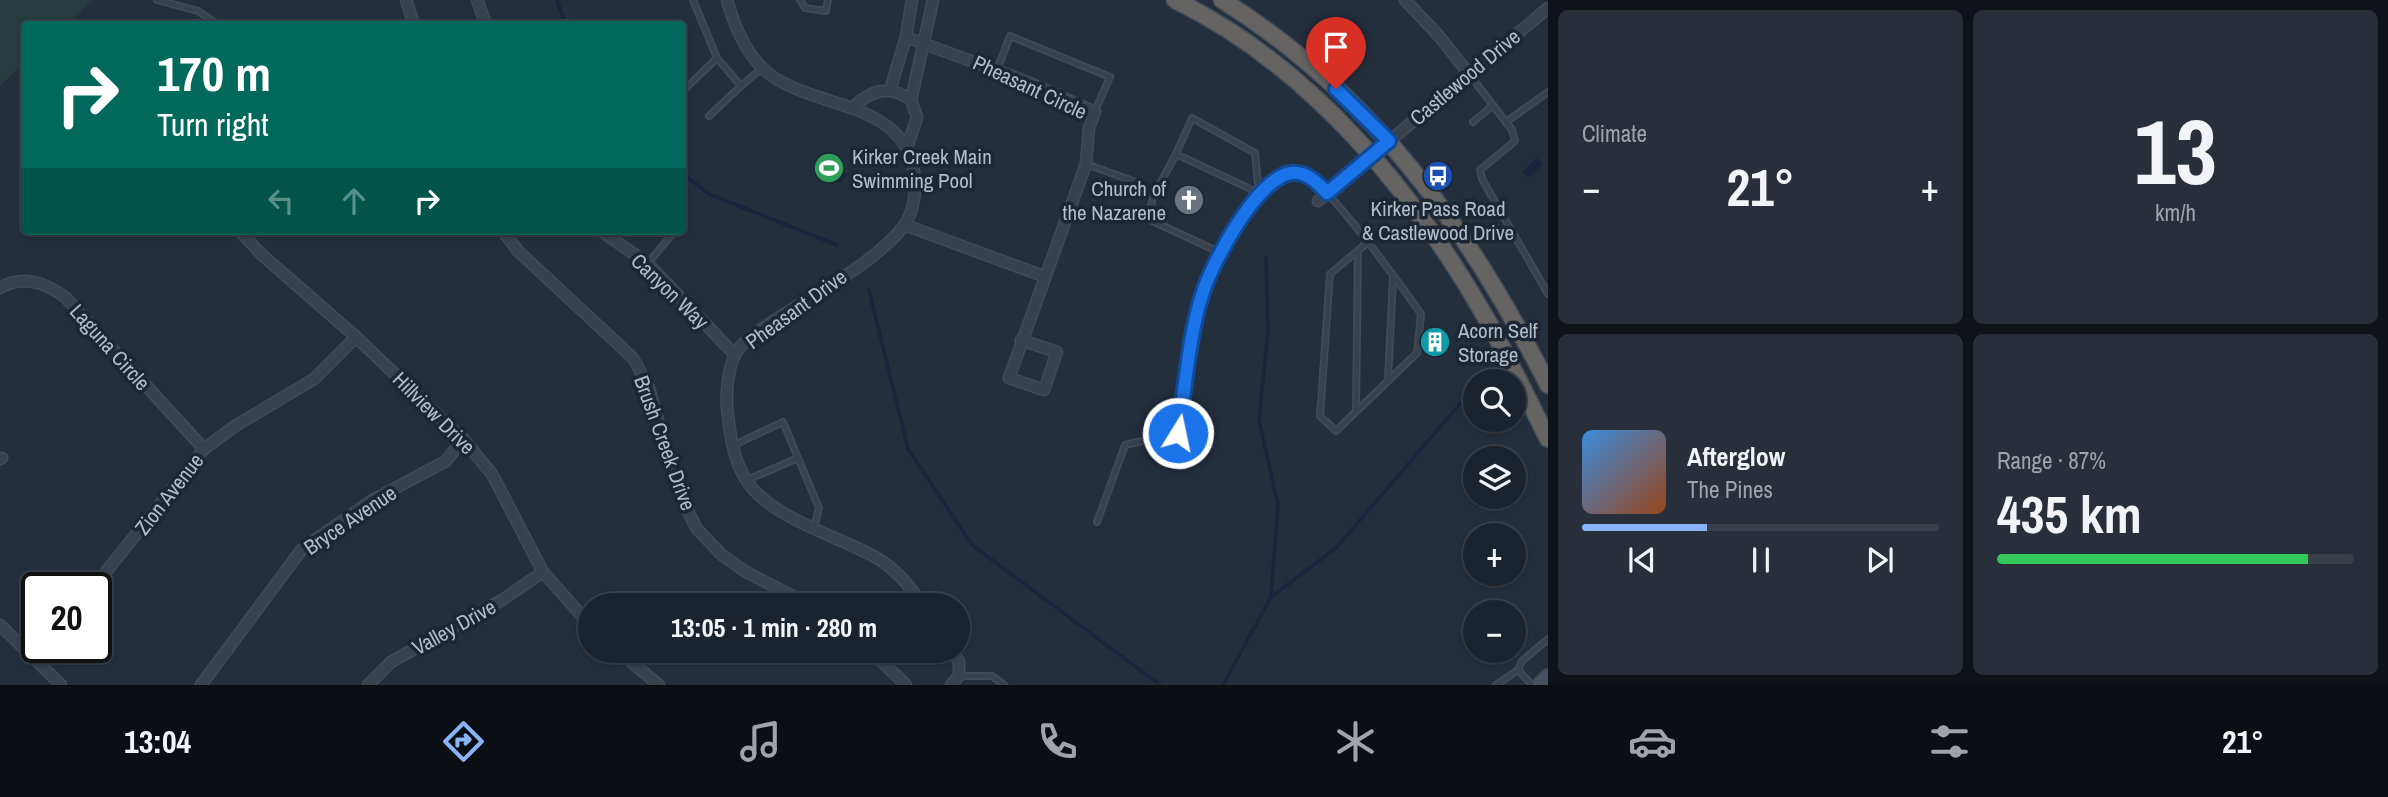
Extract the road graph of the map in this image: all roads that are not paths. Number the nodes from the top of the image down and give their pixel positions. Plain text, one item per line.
1 (157, 0) edge
2 (405, 0) edge
3 (477, 0) edge
4 (693, 0) edge
5 (727, 0) edge
6 (800, 0) edge
7 (828, 0) edge
8 (912, 0) edge
9 (933, 0) edge
10 (1175, 0) edge
11 (1222, 0) edge
12 (1405, 0) edge
13 (1548, 8) edge
14 (213, 21) edge
15 (413, 21) edge
16 (485, 21) edge
17 (906, 37) junction
18 (926, 43) junction
19 (717, 58) junction
20 (762, 68) junction
21 (997, 70) junction
22 (1468, 73) junction
23 (741, 86) junction
24 (686, 88) edge
25 (890, 90) junction
26 (1548, 92) edge
27 (911, 100) junction
28 (1493, 105) junction
29 (852, 108) junction
30 (1095, 112) junction
31 (709, 116) dead end
32 (1473, 122) dead end
33 (1506, 122) junction
34 (1389, 141) junction
35 (907, 148) junction
36 (1176, 154) junction
37 (1372, 155) junction
38 (1086, 164) junction
39 (1136, 182) dead end
40 (1327, 193) junction
41 (1259, 194) junction
42 (1318, 201) dead end
43 (905, 225) junction
44 (244, 235) edge
45 (506, 235) edge
46 (607, 235) edge
47 (672, 235) edge
48 (1367, 243) junction
49 (1358, 250) junction
50 (1221, 253) junction
51 (647, 263) junction
52 (1043, 276) junction
53 (1393, 276) junction
54 (0, 288) edge
55 (1548, 295) edge
56 (356, 337) junction
57 (1021, 340) junction
58 (734, 355) junction
59 (1388, 380) junction
60 (1548, 385) edge
61 (1356, 412) junction
62 (463, 439) junction
63 (1548, 439) edge
64 (731, 446) junction
65 (204, 449) junction
66 (798, 458) junction
67 (746, 480) junction
68 (1097, 523) dead end
69 (814, 528) junction
70 (106, 572) edge
71 (543, 572) junction
72 (787, 593) edge
73 (914, 593) edge
74 (578, 611) edge
75 (0, 625) edge
76 (1548, 639) edge
77 (21, 640) edge
78 (44, 663) edge
79 (632, 663) edge
80 (883, 663) edge
81 (959, 663) edge
82 (1518, 670) junction
83 (959, 676) junction
84 (1548, 676) edge
85 (61, 685) edge
86 (201, 685) edge
87 (368, 685) edge
88 (659, 685) edge
89 (906, 685) edge
90 (951, 685) edge
91 (1004, 685) edge
92 (1496, 685) edge
93 (1532, 685) edge
94 (1539, 685) edge

1 - 14 lane
2 - 15 street
3 - 16 street
4 - 19 lane
5 - 20 street
6 - 7 lane
8 - 17 street
9 - 18 street, Pheasant Drive
10 - 37 highway
11 - 34 highway
12 - 22 street
13 - 22 street, Castlewood Drive
17 - 18 street, Pheasant Circle
17 - 25 street
18 - 21 street, Pheasant Circle
18 - 27 street, Pheasant Drive
19 - 23 lane
19 - 24 lane
20 - 23 lane
20 - 29 street
21 - 30 street, Pheasant Circle
21 - 30 lane
22 - 28 lane
22 - 34 street, Castlewood Drive
23 - 31 lane
25 - 27 street
25 - 29 street
26 - 33 lane
27 - 35 street, Pheasant Drive
28 - 32 lane
28 - 33 lane
29 - 35 street, Pheasant Drive
30 - 38 street, Pheasant Circle
33 - 55 lane
34 - 37 street, Castlewood Drive
34 - 60 highway
35 - 43 street, Pheasant Drive
36 - 41 lane
36 - 41 lane
36 - 50 lane
37 - 40 street, Castlewood Drive
37 - 63 highway
38 - 39 lane
38 - 52 street, Pheasant Circle
40 - 41 lane
40 - 42 street, Castlewood Drive
40 - 48 lane
41 - 50 lane
43 - 52 street
43 - 58 street, Pheasant Drive
44 - 56 street, Hillview Drive
45 - 72 street, Brush Creek Drive
46 - 51 street, Canyon Way
47 - 51 lane
48 - 49 lane
48 - 53 lane
49 - 61 lane
49 - 61 lane
50 - 68 lane
51 - 58 street, Canyon Way
52 - 57 street, Pheasant Circle
53 - 59 lane
53 - 59 lane
54 - 65 street, Laguna Circle
56 - 62 street, Hillview Drive
56 - 65 street, Zion Avenue
57 - 57 street, Pheasant Circle
58 - 64 street, Pheasant Drive
59 - 61 lane
62 - 71 street, Hillview Drive
62 - 86 street, Bryce Avenue
64 - 66 lane
64 - 67 street, Pheasant Drive
65 - 70 street, Zion Avenue
66 - 67 lane
66 - 69 lane
67 - 69 street, Pheasant Drive
69 - 73 street, Pheasant Drive
71 - 74 street, Hillview Drive
71 - 87 street, Valley Drive
75 - 77 street
76 - 82 lane
78 - 85 street
79 - 88 street
80 - 89 street
81 - 83 street
82 - 92 lane
82 - 93 lane
83 - 90 street
83 - 91 lane
84 - 94 main road

